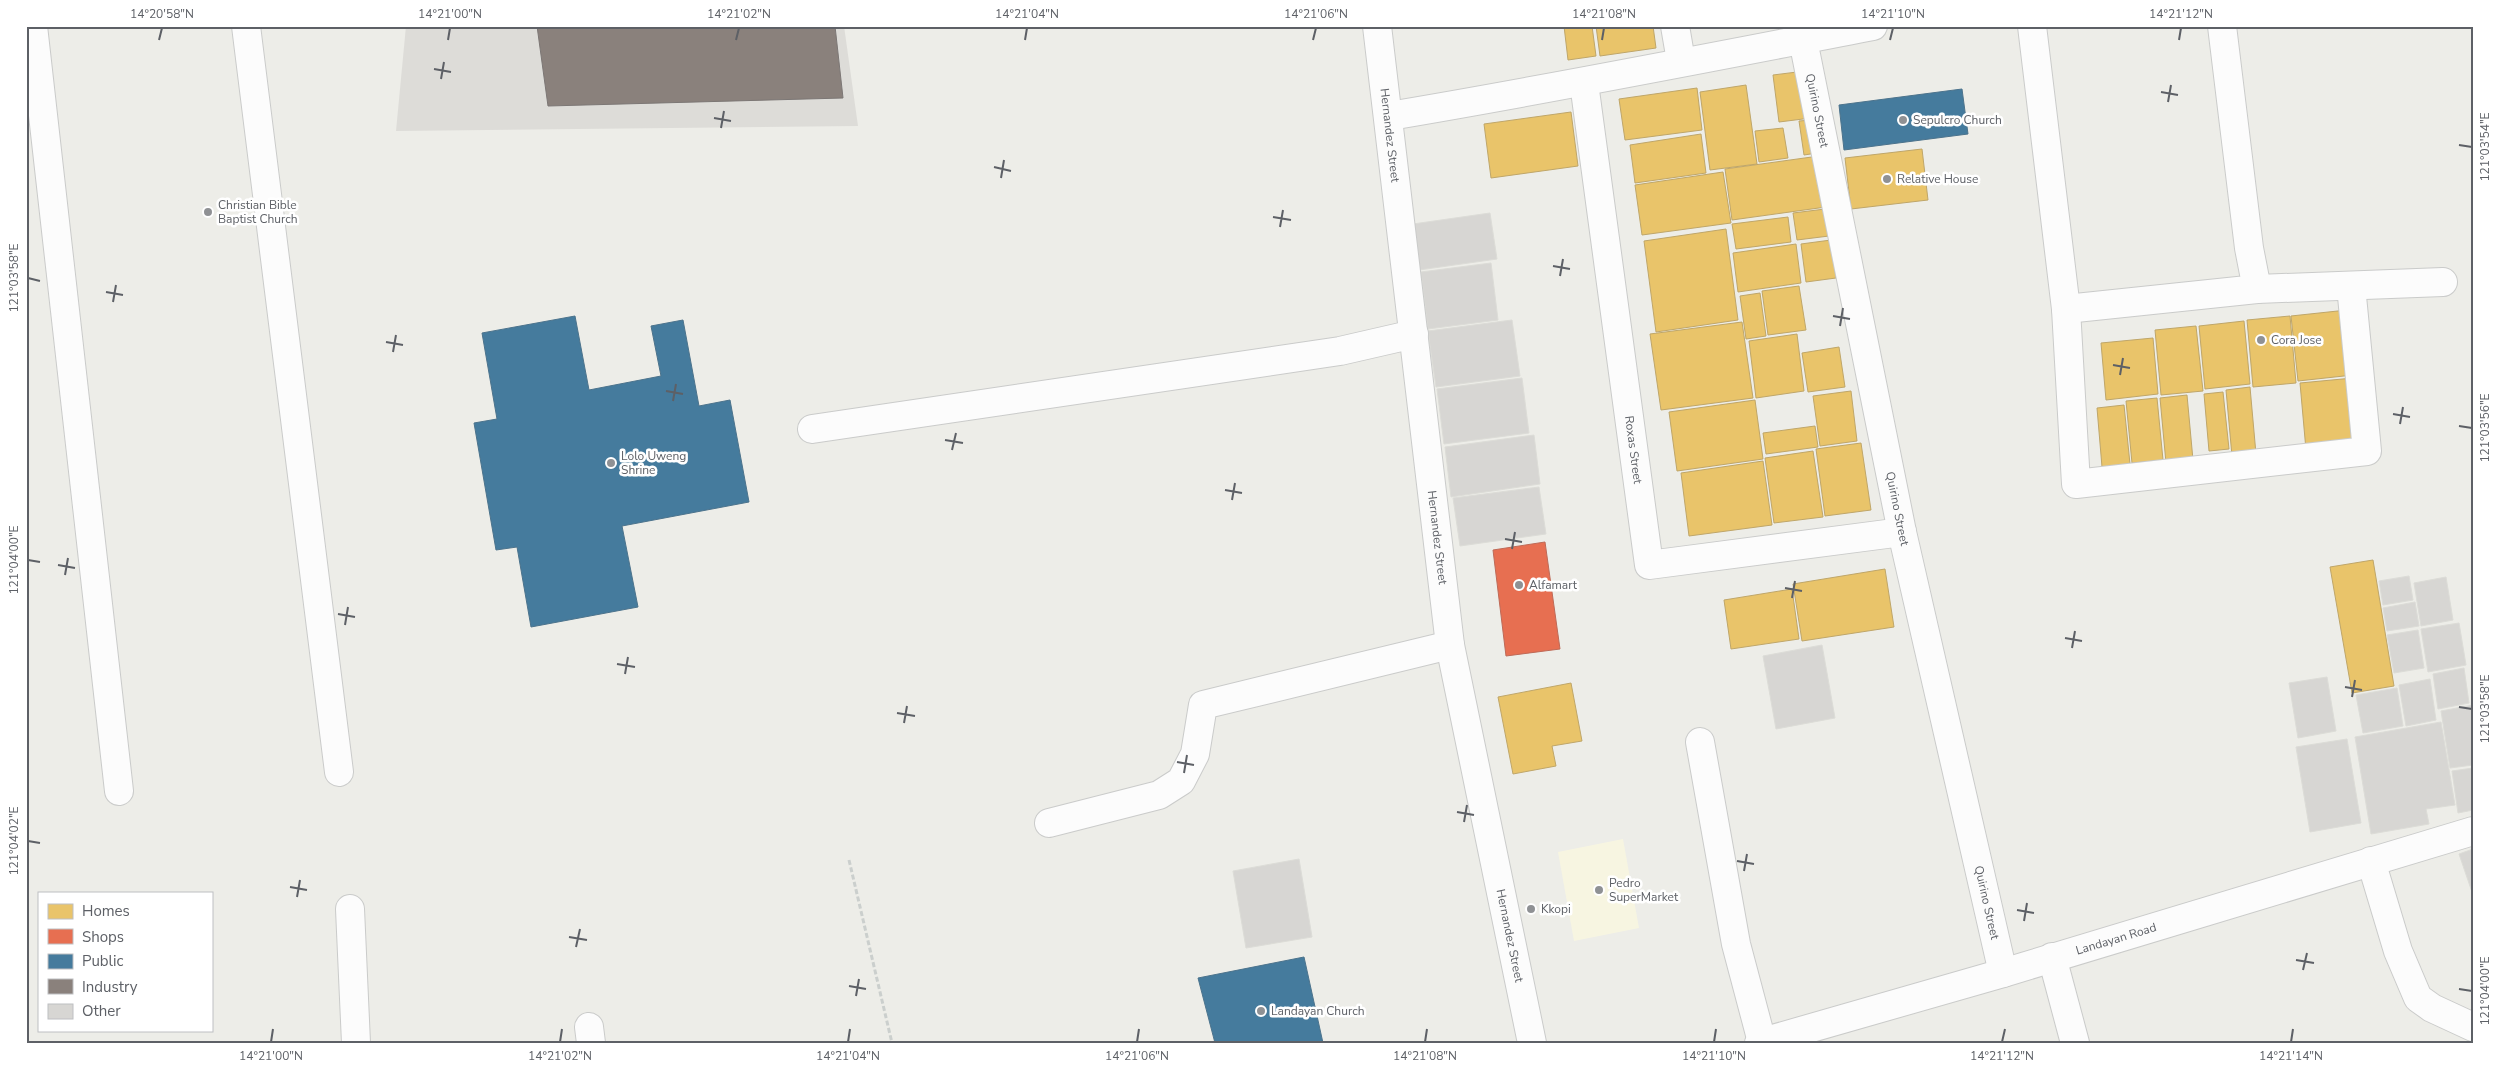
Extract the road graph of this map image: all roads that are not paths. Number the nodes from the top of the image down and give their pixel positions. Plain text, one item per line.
1 (34, 26) edge
2 (246, 26) edge
3 (1377, 26) edge
4 (1675, 26) edge
5 (1873, 26) edge
6 (2032, 26) edge
7 (2222, 26) edge
8 (1803, 40) junction
9 (1681, 61) junction
10 (1584, 83) junction
11 (1389, 116) junction
12 (2442, 282) dead end
13 (2351, 286) junction
14 (2257, 289) junction
15 (2066, 309) junction
16 (1414, 334) junction
17 (812, 429) dead end
18 (1902, 532) junction
19 (1450, 645) junction
20 (1700, 742) dead end
21 (339, 772) dead end
22 (119, 791) dead end
23 (1049, 822) dead end
24 (2473, 831) edge
25 (2371, 861) junction
26 (350, 909) dead end
27 (2052, 957) junction
28 (2003, 973) junction
29 (2473, 1027) edge
30 (1761, 1042) edge
31 (356, 1043) edge
32 (1532, 1043) edge
33 (2075, 1043) edge

1 - 22 street
2 - 21 street
3 - 11 street, Hernandez Street
4 - 9 street
5 - 8 street
6 - 15 street
7 - 14 street
8 - 9 street
8 - 18 street, Quirino Street
9 - 10 street
10 - 11 street
10 - 18 street, Roxas Street
11 - 16 street, Hernandez Street
12 - 13 street
13 - 14 street
13 - 15 street
14 - 15 street
16 - 17 street
16 - 19 street, Hernandez Street
18 - 28 street, Quirino Street
19 - 23 street
19 - 32 street, Hernandez Street
20 - 30 street
24 - 25 street, Landayan Road
25 - 27 street, Landayan Road
25 - 29 street
26 - 31 street
27 - 28 street, Landayan Road
27 - 33 street
28 - 30 street, Landayan Road

